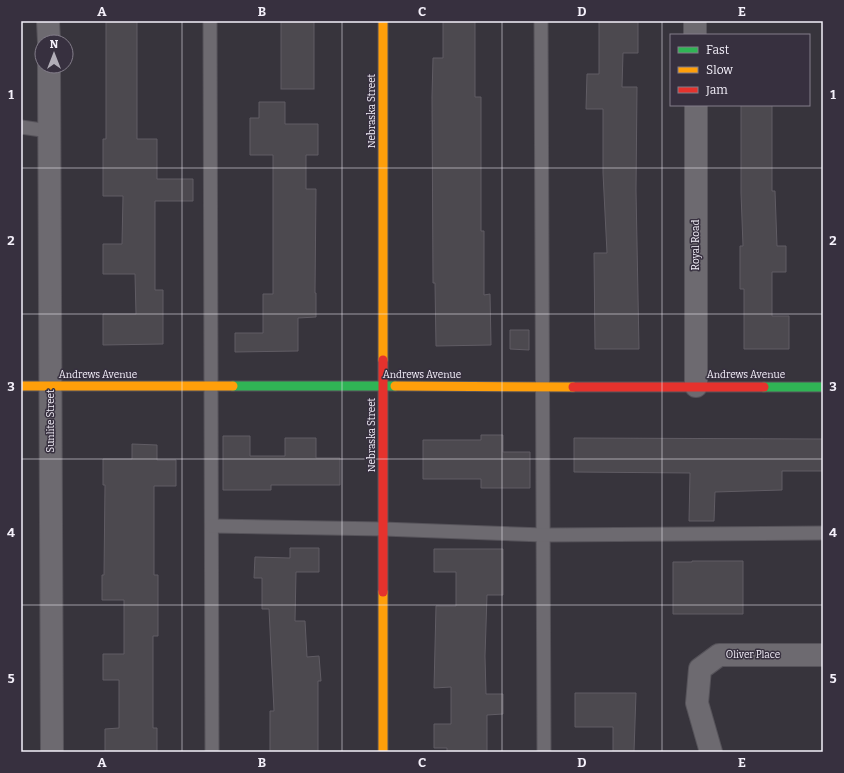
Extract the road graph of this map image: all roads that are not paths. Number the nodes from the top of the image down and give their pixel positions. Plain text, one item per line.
1 (48, 21) edge
2 (210, 21) edge
3 (383, 21) edge
4 (541, 21) edge
5 (695, 21) edge
6 (49, 34) edge
7 (695, 34) edge
8 (49, 74) edge
9 (696, 106) edge
10 (21, 128) edge
11 (49, 131) junction
12 (21, 386) edge
13 (50, 386) junction
14 (211, 386) junction
15 (383, 386) junction
16 (541, 386) junction
17 (696, 386) junction
18 (823, 387) edge
19 (212, 526) junction
20 (383, 529) junction
21 (823, 533) edge
22 (544, 535) junction
23 (823, 655) edge
24 (52, 752) edge
25 (212, 752) edge
26 (383, 752) edge
27 (544, 752) edge
28 (711, 752) edge

1 - 6 street
2 - 14 lane
3 - 15 street, Nebraska Street
4 - 16 lane
5 - 7 street
8 - 11 street, Sunlite Street
9 - 17 street, Royal Road
10 - 11 lane
11 - 13 street, Sunlite Street
12 - 13 street, Andrews Avenue
13 - 14 street, Andrews Avenue
13 - 24 street, Sunlite Street
14 - 15 street, Andrews Avenue
14 - 19 lane
15 - 16 street, Andrews Avenue
15 - 20 street, Nebraska Street
16 - 17 street, Andrews Avenue
16 - 22 lane
17 - 18 street, Andrews Avenue
19 - 20 lane
19 - 25 lane
20 - 22 lane
20 - 26 street, Nebraska Street
21 - 22 lane
22 - 27 lane
23 - 28 street, Oliver Place

